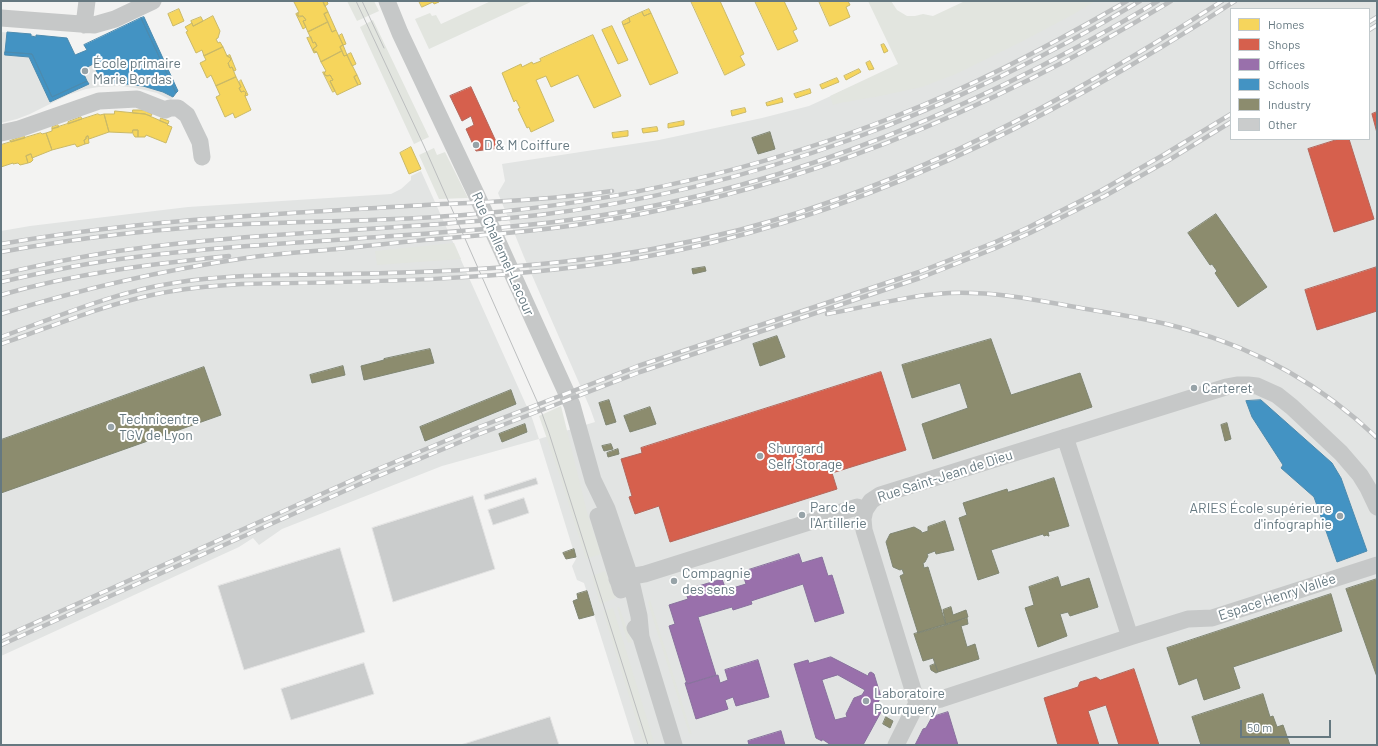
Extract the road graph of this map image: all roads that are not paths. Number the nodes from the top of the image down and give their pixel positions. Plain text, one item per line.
1 (87, 1) edge
2 (153, 1) edge
3 (381, 1) edge
4 (387, 1) edge
5 (1, 18) edge
6 (84, 25) junction
7 (400, 33) junction
8 (1, 133) edge
9 (202, 157) dead end
10 (1065, 437) junction
11 (1377, 507) edge
12 (865, 510) junction
13 (1377, 565) edge
14 (623, 578) junction
15 (1130, 638) junction
16 (917, 702) junction
17 (674, 745) edge
18 (896, 745) edge

1 - 6 street
2 - 6 street
3 - 7 street, Rue Challemel-Lacour
4 - 7 street, Rue Challemel-Lacour
5 - 6 street
7 - 14 street, Rue Challemel-Lacour
8 - 9 street
10 - 11 street, Rue Saint-Jean de Dieu
10 - 12 street, Rue Saint-Jean de Dieu
10 - 15 street
12 - 14 street, Rue Saint-Jean de Dieu
12 - 16 street
13 - 15 street, Espace Henry Vallée
14 - 17 street, Rue Challemel-Lacour
15 - 16 street, Espace Henry Vallée
16 - 18 street

